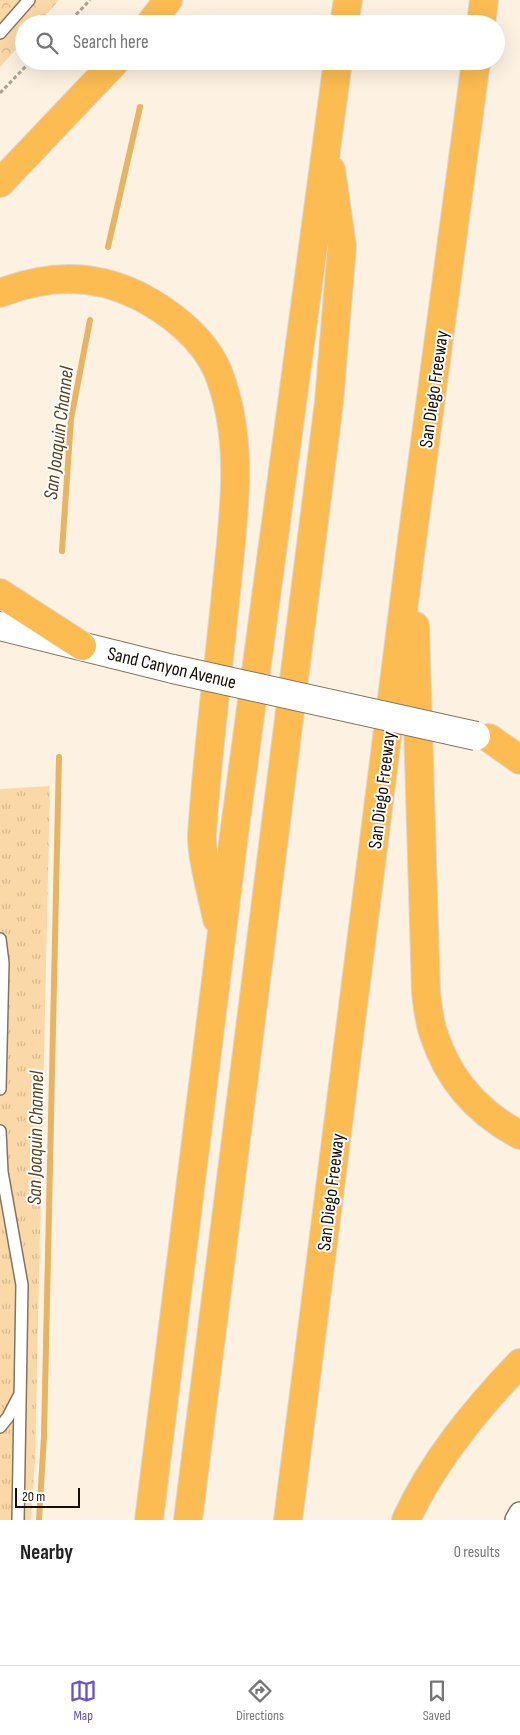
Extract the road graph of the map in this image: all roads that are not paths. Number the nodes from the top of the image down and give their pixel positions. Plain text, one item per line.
1 (29, 0) edge
2 (168, 0) edge
3 (348, 0) edge
4 (484, 0) edge
5 (16, 15) edge
6 (157, 15) edge
7 (346, 15) edge
8 (482, 15) edge
9 (15, 16) edge
10 (0, 33) edge
11 (107, 70) edge
12 (337, 70) edge
13 (475, 70) edge
14 (326, 139) junction
15 (0, 183) edge
16 (0, 293) edge
17 (412, 540) junction
18 (0, 593) edge
19 (0, 626) edge
20 (82, 646) junction
21 (483, 737) junction
22 (520, 745) edge
23 (520, 760) edge
24 (0, 939) edge
25 (222, 948) junction
26 (0, 1089) edge
27 (0, 1131) edge
28 (520, 1136) edge
29 (520, 1363) edge
30 (20, 1393) junction
31 (0, 1426) edge
32 (520, 1512) edge
33 (18, 1520) edge
34 (149, 1520) edge
35 (188, 1520) edge
36 (288, 1520) edge
37 (406, 1520) edge
38 (516, 1520) edge

1 - 5 lane
2 - 6 highway
3 - 7 highway
4 - 8 highway
9 - 10 lane
11 - 15 highway
12 - 14 highway
13 - 17 highway, San Diego Freeway
14 - 25 highway
14 - 35 highway
16 - 25 highway
17 - 28 highway
17 - 36 highway, San Diego Freeway
18 - 20 highway
19 - 20 main road, Sand Canyon Avenue
20 - 21 main road, Sand Canyon Avenue, bridge
21 - 22 main road, Sand Canyon Avenue
21 - 23 highway
24 - 26 lane
25 - 34 highway
27 - 30 lane
29 - 37 highway
30 - 31 lane
30 - 33 lane
32 - 38 street

